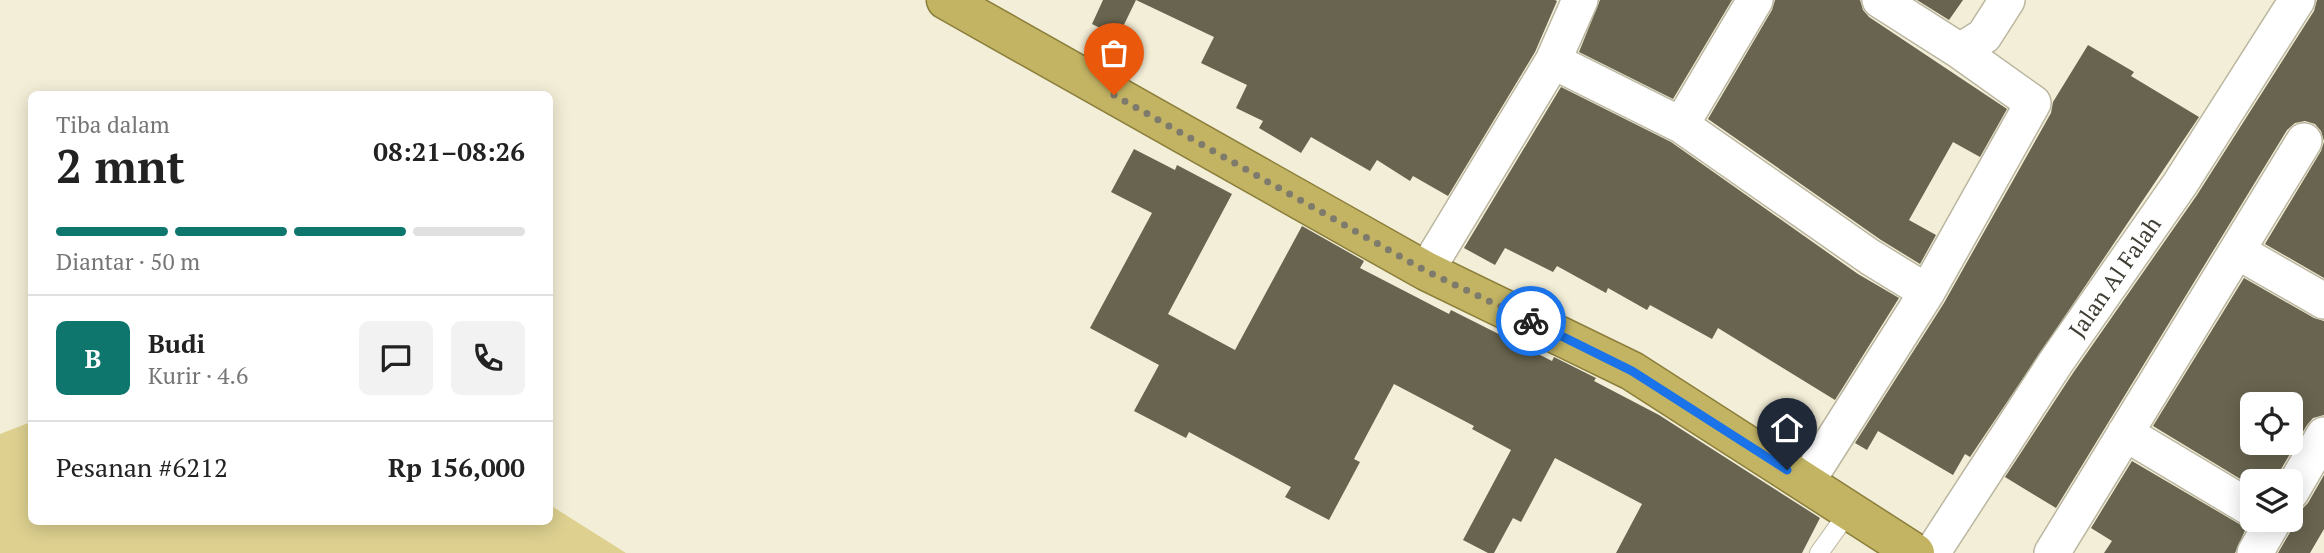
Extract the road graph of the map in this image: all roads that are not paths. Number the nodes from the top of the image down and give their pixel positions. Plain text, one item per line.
1 (946, 0) edge
2 (1580, 0) edge
3 (1755, 0) edge
4 (1880, 0) edge
5 (2007, 0) edge
6 (2297, 0) edge
7 (1960, 51) junction
8 (1553, 61) junction
9 (1682, 125) junction
10 (2304, 141) dead end
11 (2237, 251) junction
12 (1426, 271) junction
13 (1927, 292) junction
14 (2324, 301) edge
15 (2125, 433) junction
16 (2324, 435) edge
17 (2303, 471) edge
18 (1806, 483) junction
19 (2240, 501) edge
20 (1850, 510) junction
21 (2263, 532) edge
22 (1819, 553) edge
23 (1915, 553) edge
24 (1932, 553) edge
25 (2052, 553) edge
26 (2255, 553) edge

1 - 12 highway
2 - 8 street
3 - 9 street
4 - 7 street
5 - 7 street
6 - 24 street, Jalan Al Falah
7 - 13 street
8 - 9 street
8 - 12 street
9 - 13 street
10 - 11 street
11 - 14 street
11 - 15 street
12 - 18 highway
13 - 18 street
15 - 19 street
15 - 25 street
16 - 17 street
18 - 20 highway
20 - 22 lane
20 - 23 highway
21 - 26 street

